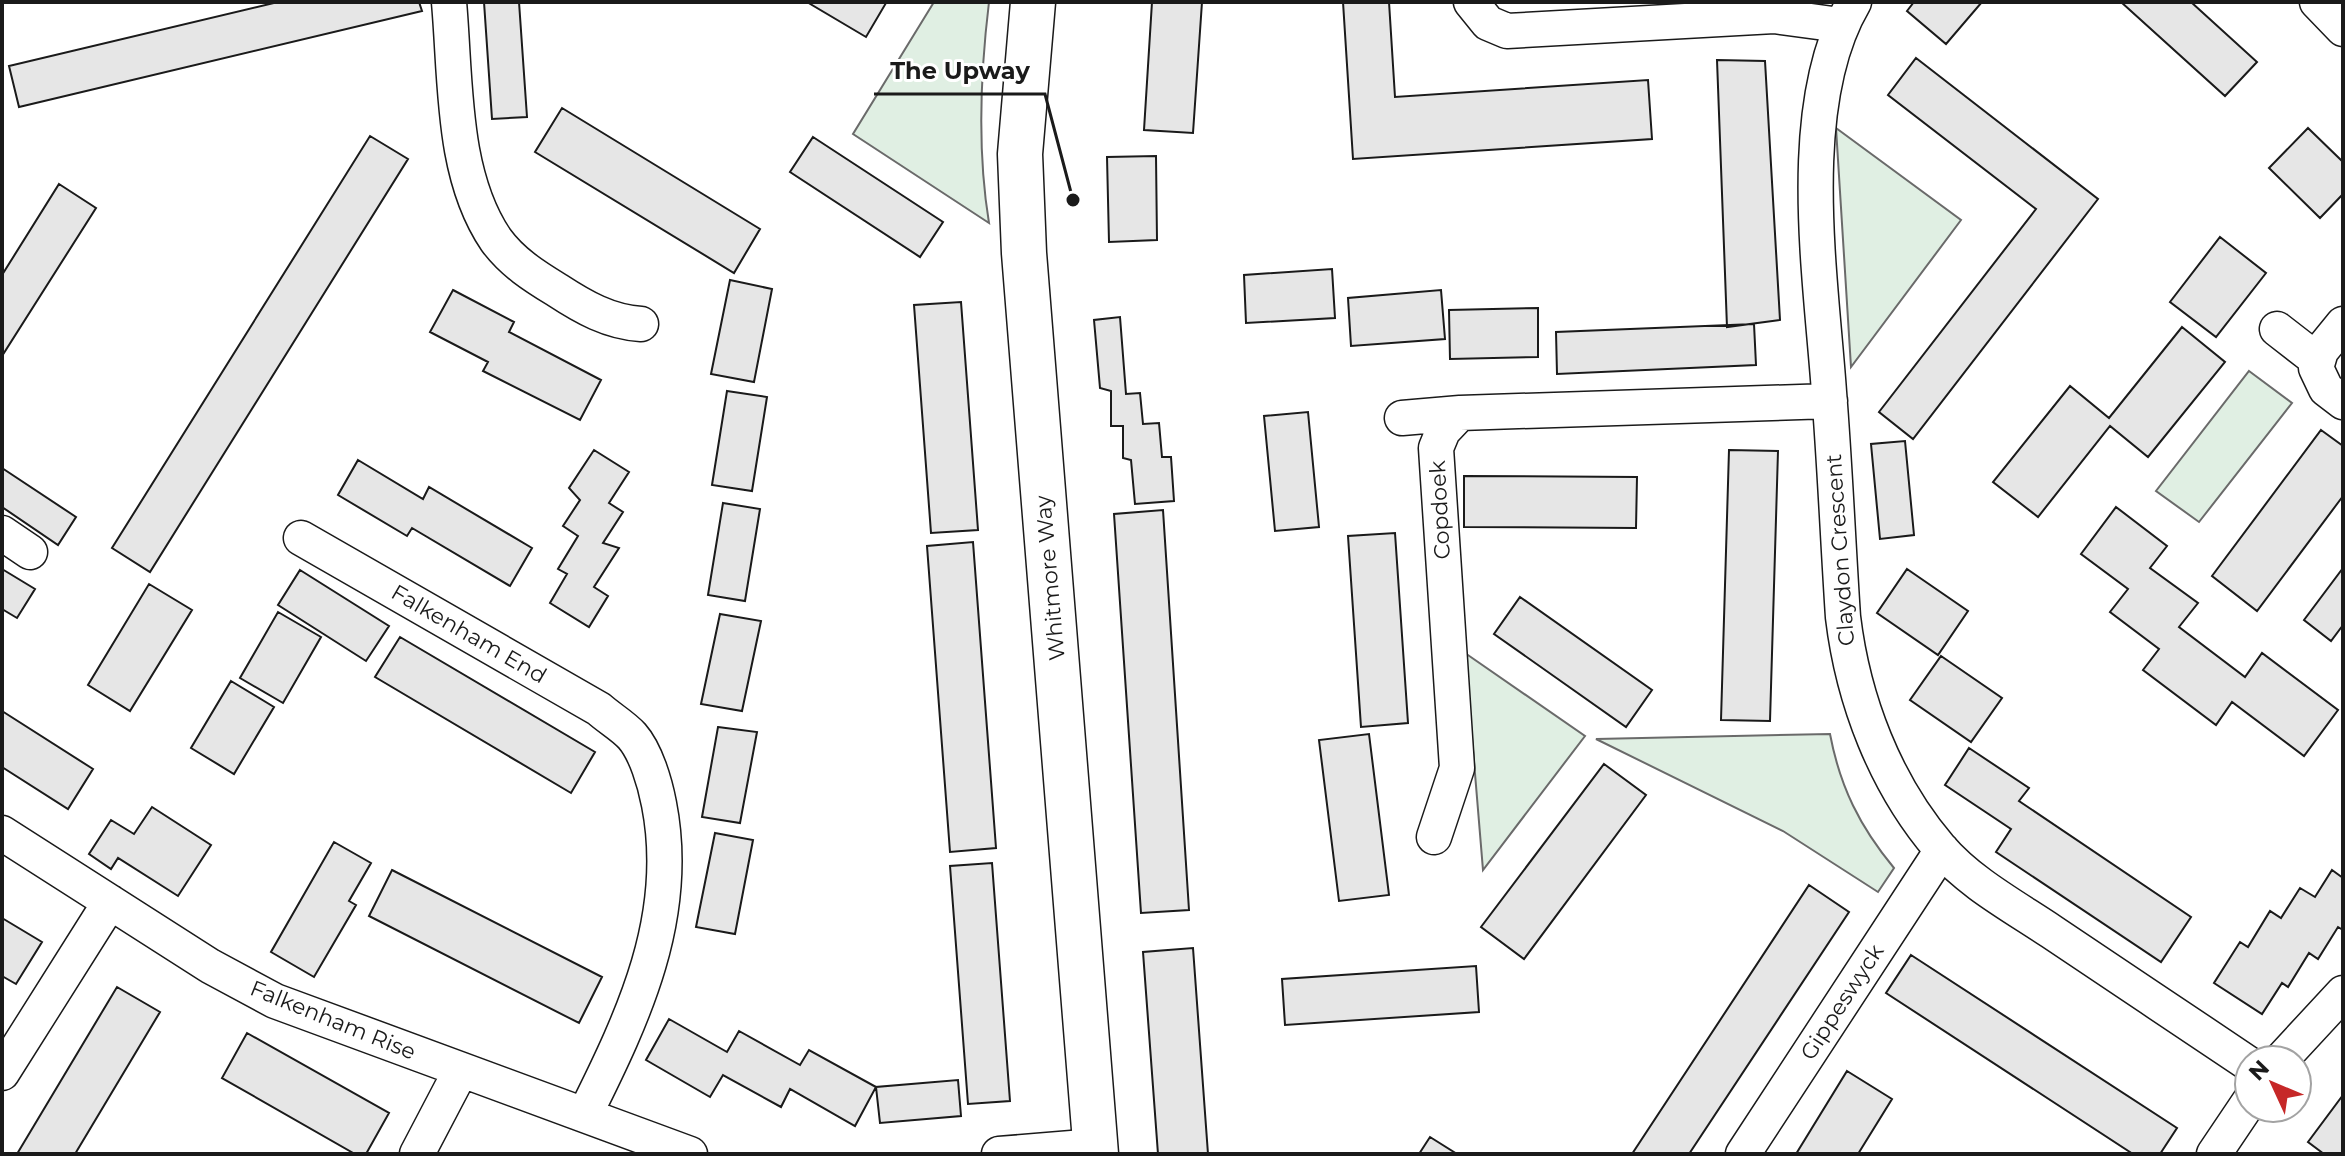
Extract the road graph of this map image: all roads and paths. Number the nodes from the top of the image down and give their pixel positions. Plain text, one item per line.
1 (449, 2) edge
2 (1033, 2) edge
3 (1471, 2) edge
4 (1847, 14) edge
5 (641, 324) dead end
6 (2341, 326) edge
7 (2277, 329) dead end
8 (2317, 360) junction
9 (1830, 401) junction
10 (2343, 402) edge
11 (1460, 413) junction
12 (1402, 418) dead end
13 (2, 533) edge
14 (301, 538) dead end
15 (30, 552) dead end
16 (2, 833) edge
17 (1434, 837) dead end
18 (1942, 850) junction
19 (110, 902) junction
20 (2343, 993) edge
21 (2296, 1044) edge
22 (2233, 1053) edge
23 (461, 1070) junction
24 (2, 1073) edge
25 (585, 1114) junction
26 (2234, 1124) edge
27 (2245, 1124) edge
28 (1096, 1150) edge
29 (417, 1154) edge
30 (690, 1154) edge
31 (999, 1154) edge
32 (1743, 1154) edge
33 (2214, 1154) edge
34 (2249, 1154) edge

1 - 5 street
2 - 28 street, Whitmore Way
3 - 4 street
4 - 9 street, Claydon Crescent
6 - 8 street
7 - 8 street
8 - 10 street
9 - 11 street
9 - 18 street, Claydon Crescent
11 - 12 street
11 - 17 street, Copdoek
13 - 15 street
14 - 25 street, Falkenham End
16 - 19 street, Falkenham Rise
18 - 22 street, Claydon Crescent
18 - 32 street, Gippeswyck
19 - 23 street, Falkenham Rise
19 - 24 street
20 - 21 street
23 - 25 street, Falkenham Rise
23 - 29 street
25 - 30 street, Falkenham Rise
26 - 33 street
27 - 34 street
28 - 31 street

